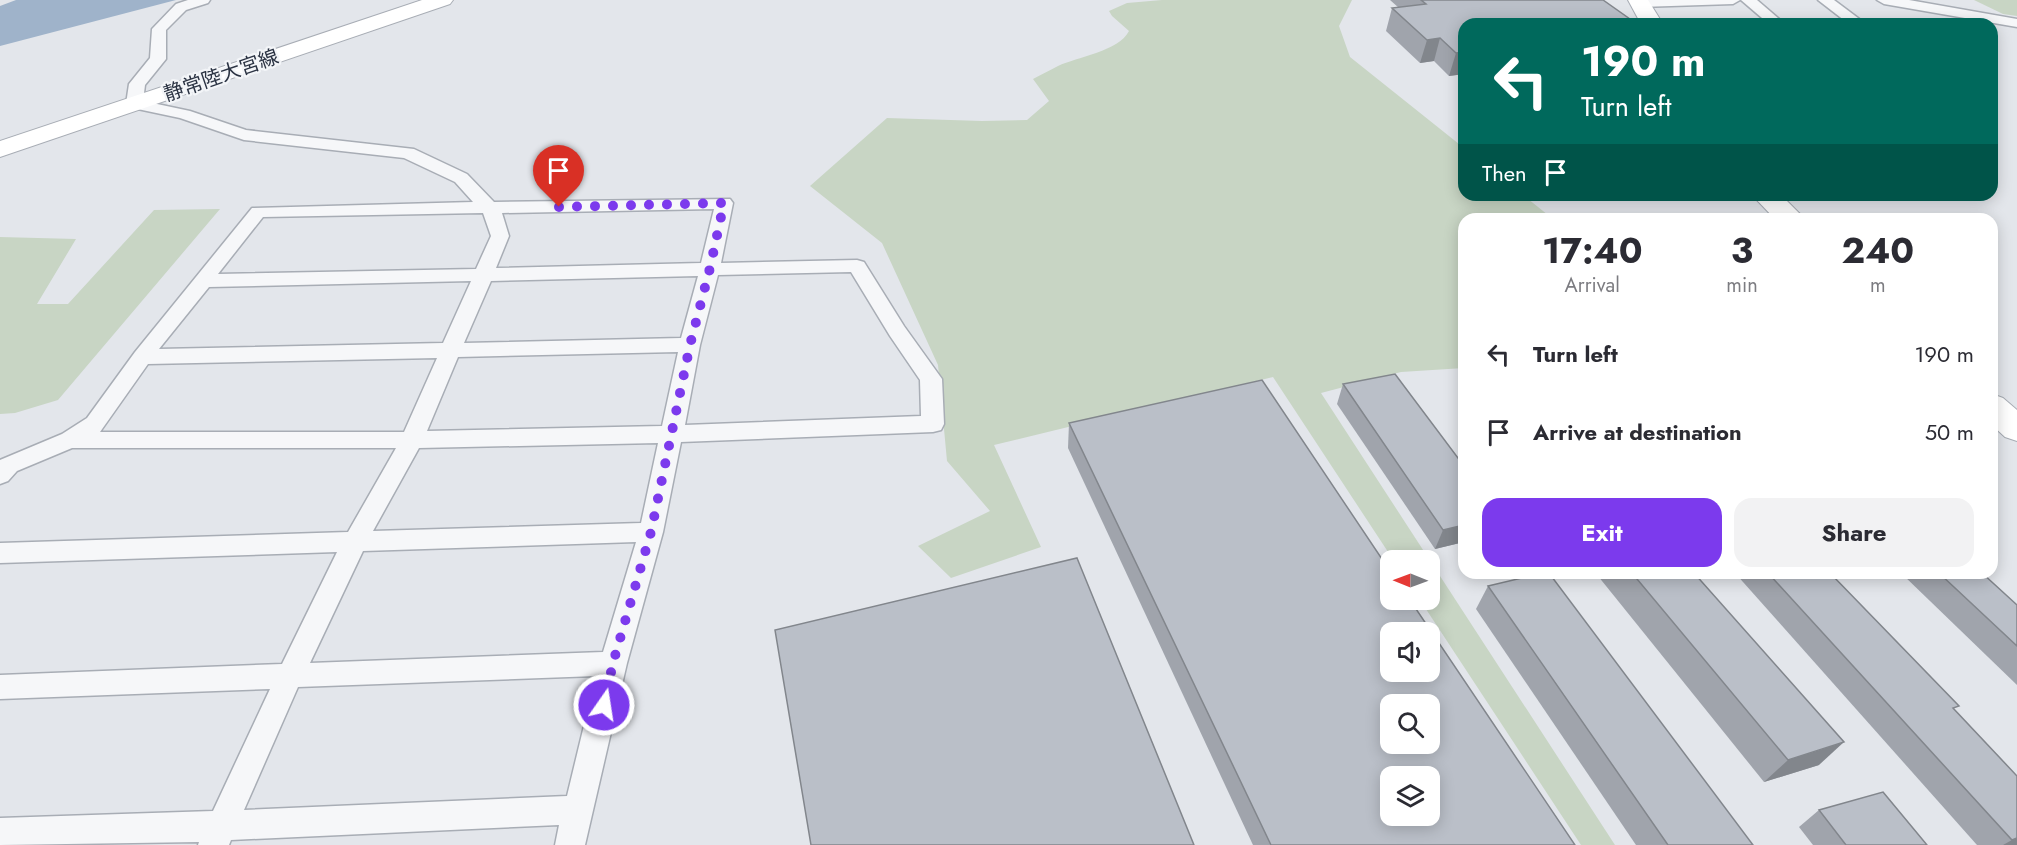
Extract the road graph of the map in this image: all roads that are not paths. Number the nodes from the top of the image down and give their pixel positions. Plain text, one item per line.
1 (203, 0) edge
2 (442, 0) edge
3 (1703, 0) edge
4 (1733, 0) edge
5 (1748, 0) edge
6 (1825, 0) edge
7 (1884, 0) edge
8 (1923, 0) edge
9 (1639, 1) edge
10 (1936, 9) junction
11 (1649, 18) edge
12 (1770, 18) edge
13 (1850, 18) edge
14 (1988, 18) edge
15 (1998, 20) edge
16 (2017, 23) edge
17 (134, 104) junction
18 (0, 148) edge
19 (1772, 201) edge
20 (491, 208) junction
21 (1784, 213) edge
22 (710, 268) junction
23 (485, 274) junction
24 (202, 281) junction
25 (690, 345) junction
26 (450, 350) junction
27 (142, 357) junction
28 (1998, 412) edge
29 (2017, 429) edge
30 (672, 434) junction
31 (70, 440) junction
32 (412, 440) junction
33 (0, 475) edge
34 (651, 532) junction
35 (354, 543) junction
36 (0, 553) edge
37 (613, 663) junction
38 (289, 677) junction
39 (0, 687) edge
40 (580, 810) junction
41 (0, 833) edge
42 (217, 836) edge
43 (570, 845) edge

1 - 17 street
2 - 17 main road, 静常陸大宮線
3 - 4 street
3 - 9 street
5 - 12 street
6 - 13 street
7 - 10 street
8 - 10 street
9 - 11 main road
10 - 14 street
15 - 16 street
17 - 18 main road, 静常陸大宮線
17 - 20 street
19 - 21 main road
20 - 22 street
20 - 23 street
20 - 24 street
22 - 23 street
22 - 25 street
22 - 30 street
23 - 24 street
23 - 26 street
24 - 27 street
25 - 26 street
25 - 30 street
26 - 27 street
26 - 32 street
27 - 31 street
28 - 29 main road
30 - 32 street
30 - 34 street
31 - 32 street
31 - 33 street
32 - 35 street
34 - 35 street
34 - 37 street
35 - 36 street
35 - 38 street
37 - 38 street
37 - 40 street
38 - 39 street
38 - 42 street
40 - 42 street
40 - 43 street
41 - 42 street

